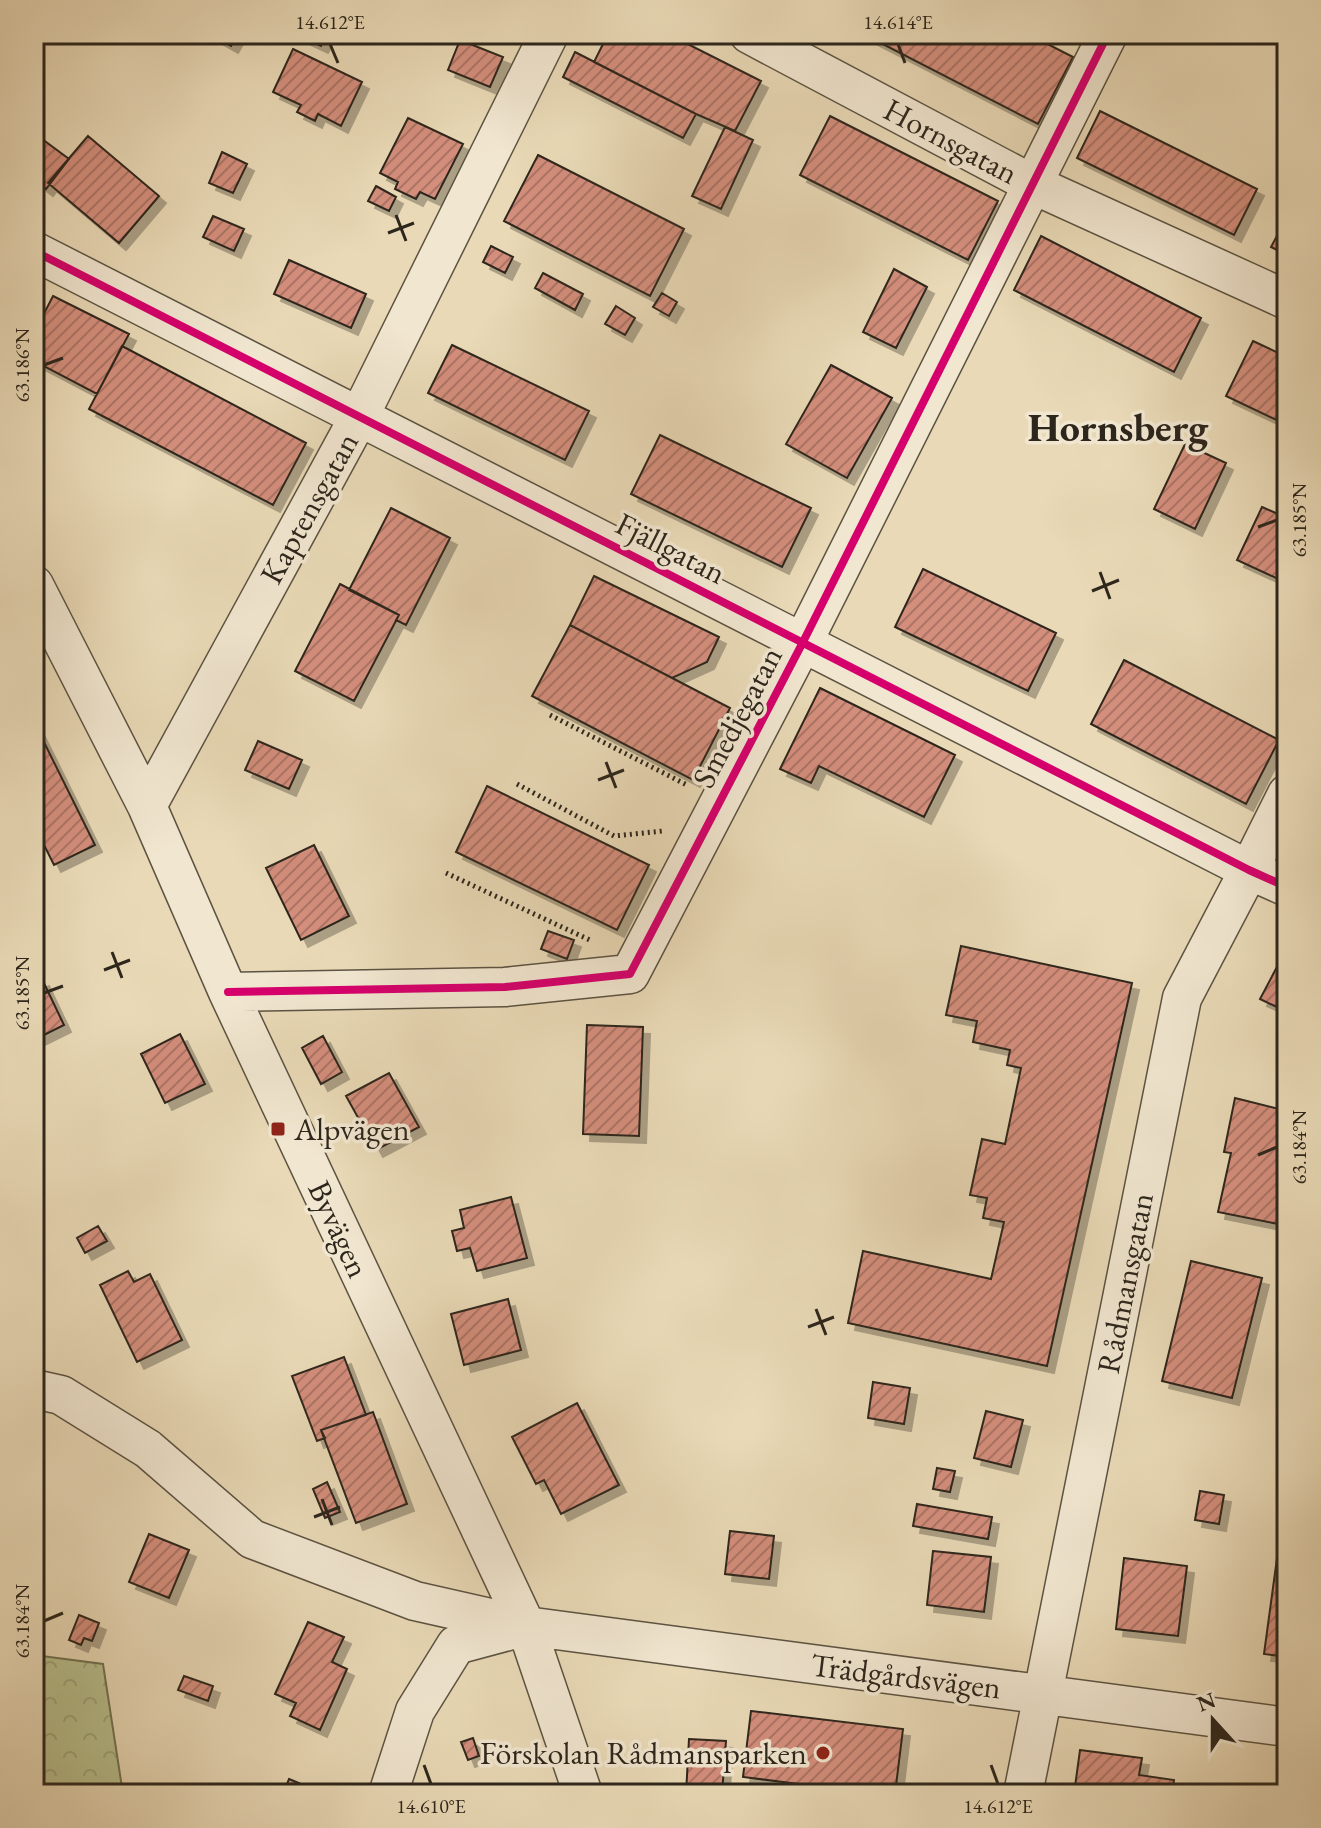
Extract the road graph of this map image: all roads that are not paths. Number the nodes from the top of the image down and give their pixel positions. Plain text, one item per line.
1 (549, 34) edge
2 (749, 34) edge
3 (1108, 34) edge
4 (1032, 184) junction
5 (34, 251) edge
6 (1287, 300) edge
7 (359, 417) junction
8 (34, 585) edge
9 (803, 642) junction
10 (1287, 794) edge
11 (147, 806) junction
12 (1249, 870) junction
13 (1287, 887) edge
14 (228, 992) junction
15 (34, 1389) edge
16 (526, 1626) junction
17 (1043, 1694) junction
18 (1287, 1727) edge
19 (388, 1794) edge
20 (583, 1794) edge
21 (1023, 1794) edge

1 - 7 street, Kaptensgatan
2 - 4 street, Hornsgatan
3 - 4 street, Smedjegatan
4 - 6 street, Hornsgatan
4 - 9 street, Smedjegatan
5 - 7 street, Fjällgatan
7 - 9 street, Fjällgatan
7 - 11 street, Kaptensgatan
8 - 11 street, Byvägen
9 - 12 street, Fjällgatan
9 - 14 street, Smedjegatan
10 - 12 street, Rådmansgatan
11 - 14 street, Byvägen
12 - 13 street, Fjällgatan
12 - 17 street, Rådmansgatan
14 - 16 street, Byvägen
15 - 16 street
16 - 17 street, Trädgårdsvägen
16 - 19 street
16 - 20 street, Byvägen
17 - 18 street, Trädgårdsvägen
17 - 21 street, Rådmansgatan

